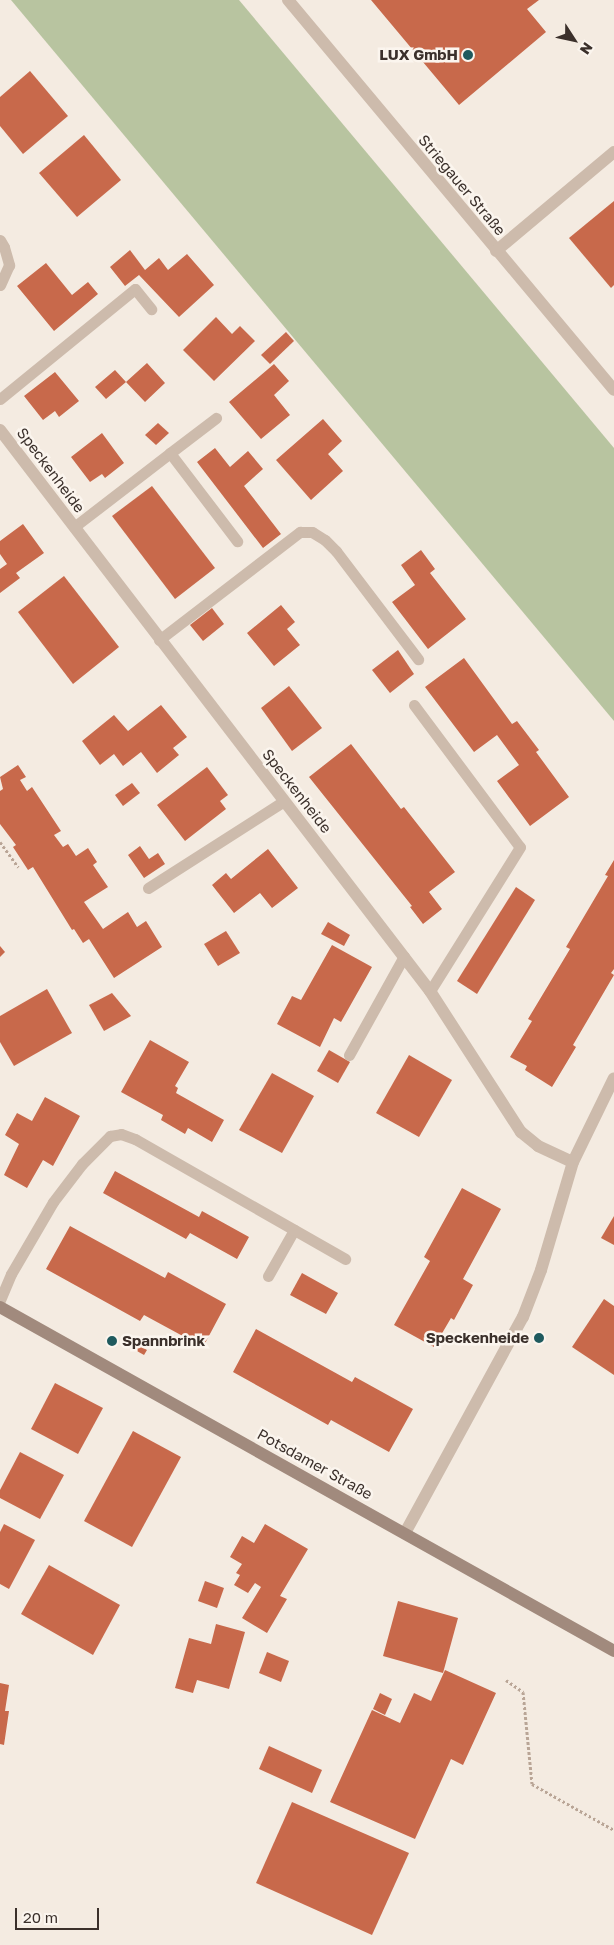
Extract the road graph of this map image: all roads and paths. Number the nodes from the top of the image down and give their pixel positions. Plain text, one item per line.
1 (288, 0) edge
2 (614, 152) edge
3 (0, 240) edge
4 (496, 251) junction
5 (0, 286) edge
6 (151, 309) dead end
7 (614, 390) edge
8 (0, 399) edge
9 (216, 418) dead end
10 (0, 430) edge
11 (170, 454) junction
12 (74, 527) junction
13 (237, 541) dead end
14 (159, 640) junction
15 (418, 659) dead end
16 (414, 705) dead end
17 (284, 801) junction
18 (0, 842) edge
19 (18, 867) dead end
20 (148, 888) dead end
21 (404, 956) junction
22 (430, 991) junction
23 (349, 1055) dead end
24 (614, 1078) edge
25 (573, 1162) junction
26 (294, 1230) junction
27 (345, 1259) dead end
28 (268, 1276) dead end
29 (0, 1300) edge
30 (0, 1307) edge
31 (405, 1533) junction
32 (614, 1651) edge
33 (506, 1680) dead end
34 (614, 1830) edge

1 - 4 street, Striegauer Straße
2 - 4 street
3 - 5 lane
4 - 7 street, Striegauer Straße
6 - 8 lane
9 - 11 lane
10 - 12 street, Speckenheide
11 - 12 lane
11 - 13 lane
12 - 14 street, Speckenheide
14 - 15 lane
14 - 17 street, Speckenheide
16 - 22 lane
17 - 20 lane
17 - 21 street, Speckenheide
18 - 19 path
21 - 22 street, Speckenheide
21 - 23 lane
22 - 25 street, Speckenheide
24 - 25 street
25 - 31 street
26 - 27 lane
26 - 28 lane
26 - 29 lane
30 - 31 street, Potsdamer Straße
31 - 32 street, Potsdamer Straße
33 - 34 path

